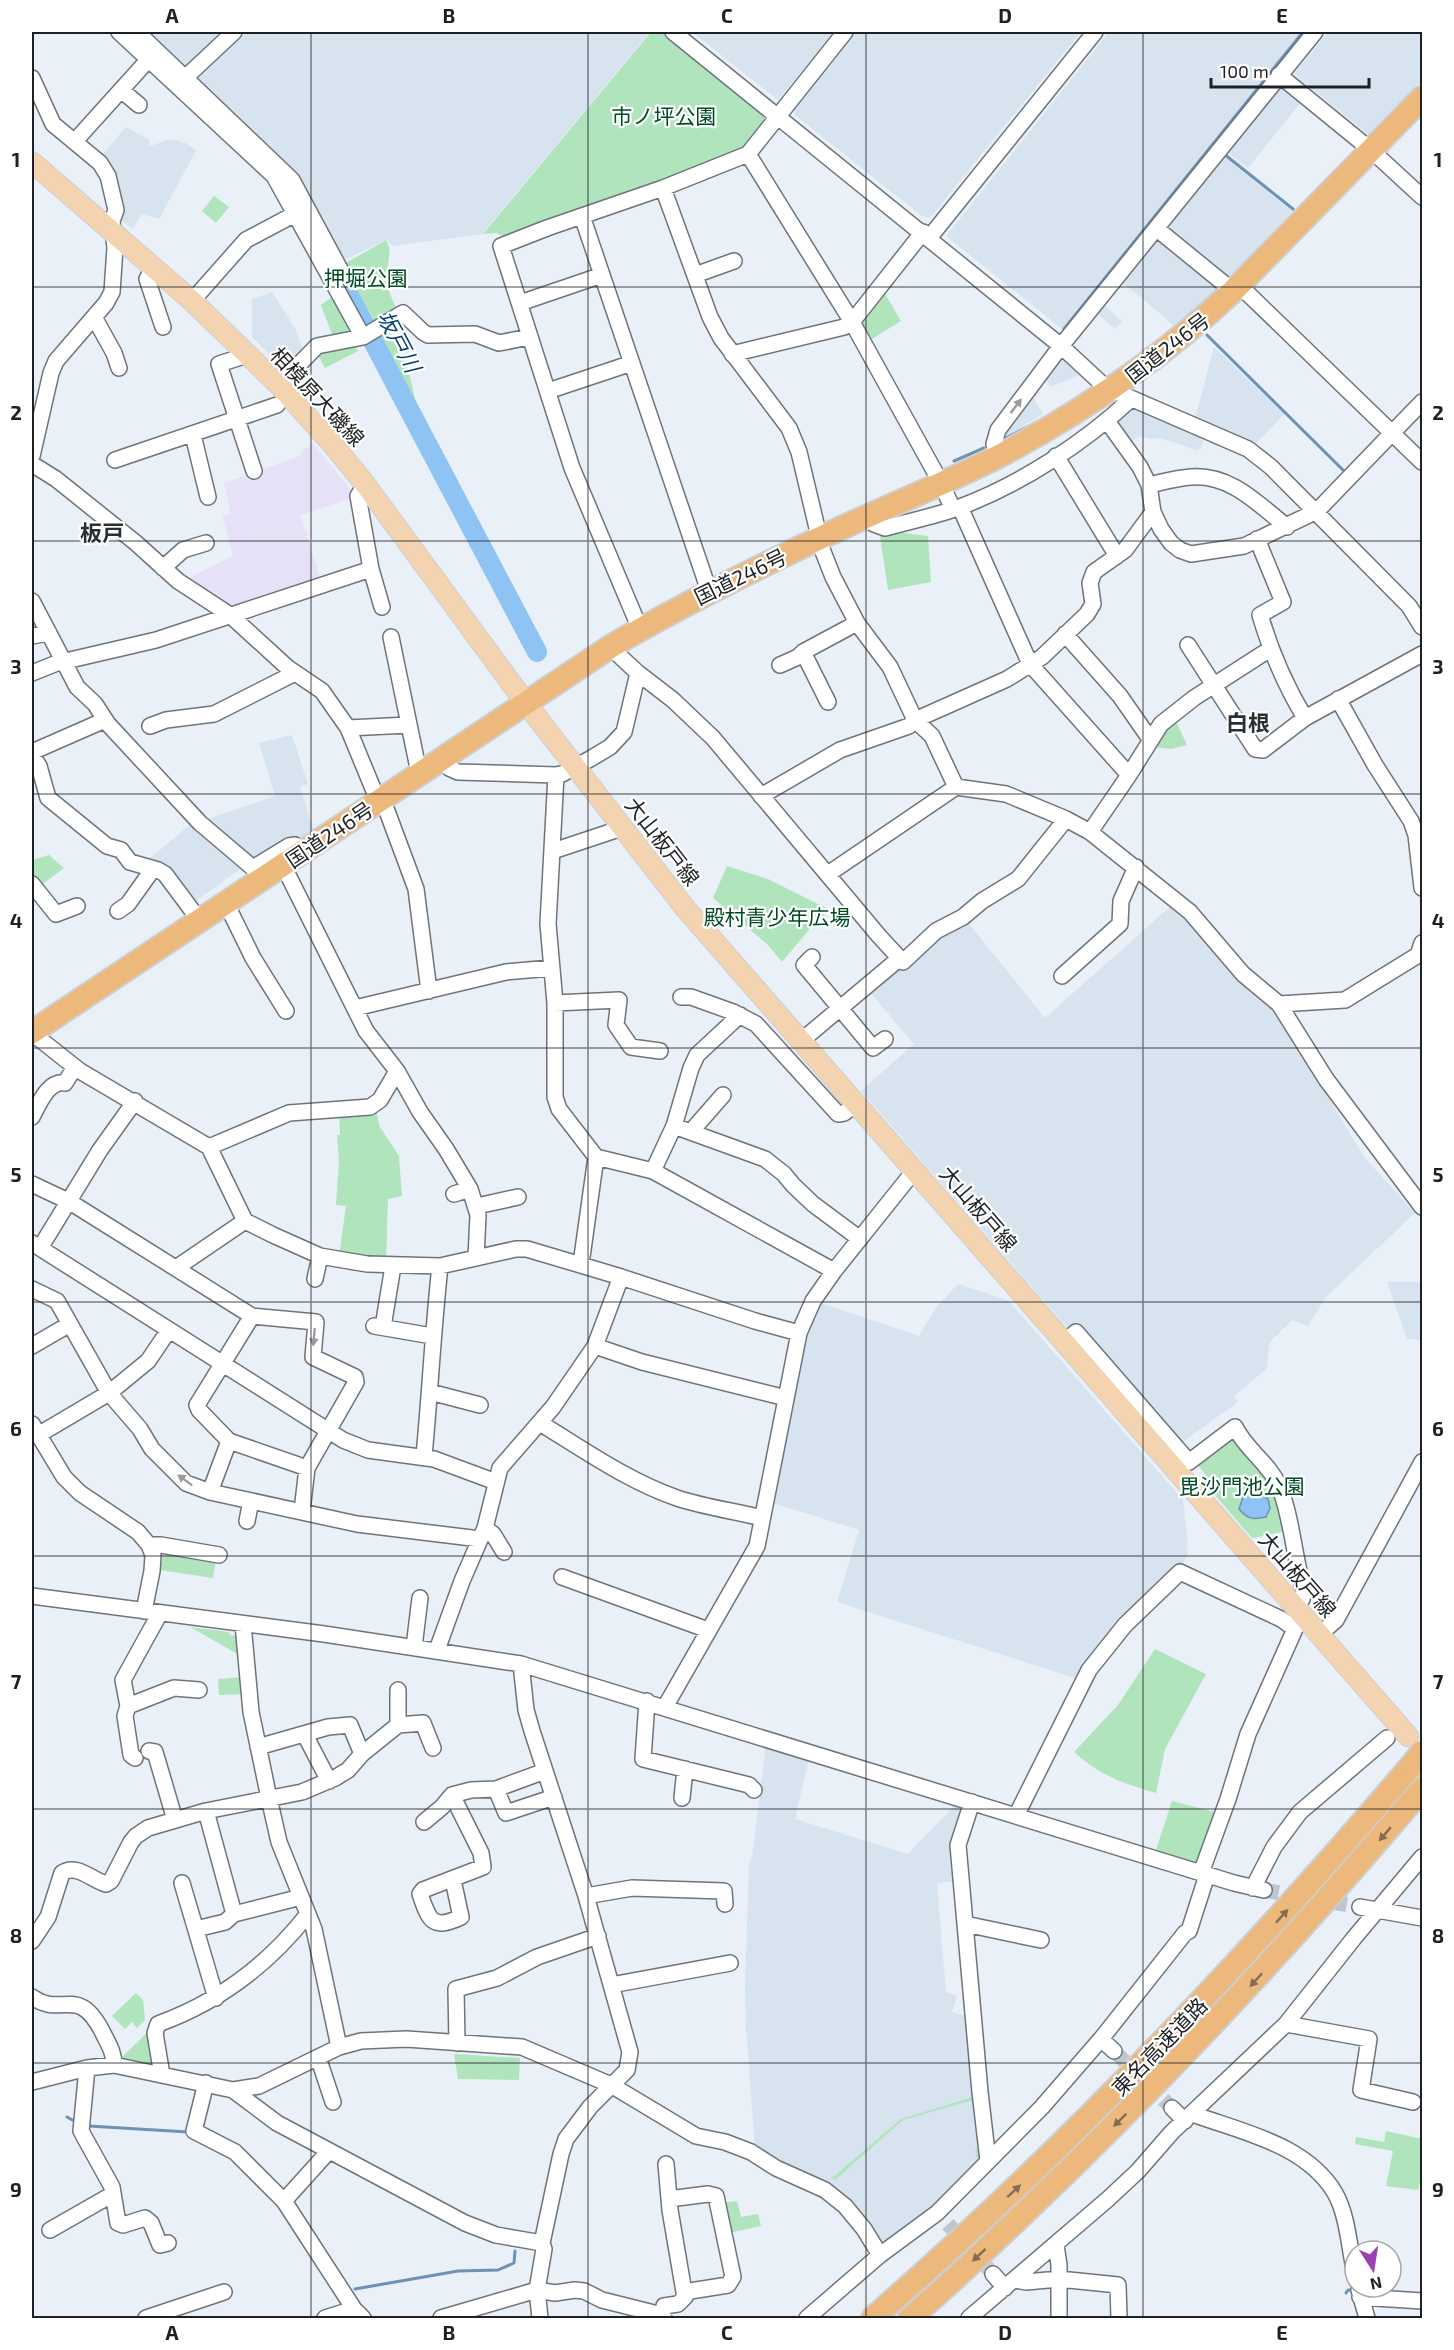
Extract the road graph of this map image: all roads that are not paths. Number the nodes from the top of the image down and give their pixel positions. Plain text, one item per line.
1 (119, 32) edge
2 (138, 32) edge
3 (234, 32) edge
4 (673, 32) edge
5 (845, 32) edge
6 (1095, 32) edge
7 (1315, 32) edge
8 (149, 59) junction
9 (1279, 75) junction
10 (186, 77) junction
11 (32, 78) edge
12 (121, 90) junction
13 (1422, 98) edge
14 (139, 105) dead end
15 (779, 117) junction
16 (75, 141) junction
17 (1371, 150) junction
18 (748, 154) junction
19 (32, 162) edge
20 (663, 188) junction
21 (1422, 197) edge
22 (295, 214) junction
23 (582, 216) junction
24 (1157, 229) junction
25 (114, 235) junction
26 (926, 235) junction
27 (734, 261) dead end
28 (152, 269) junction
29 (341, 271) dead end
30 (602, 274) junction
31 (695, 275) junction
32 (1236, 288) junction
33 (192, 301) junction
34 (520, 303) junction
35 (94, 317) junction
36 (852, 322) junction
37 (162, 327) dead end
38 (363, 337) junction
39 (529, 337) junction
40 (1061, 346) junction
41 (244, 351) junction
42 (732, 354) junction
43 (632, 363) junction
44 (119, 368) dead end
45 (279, 385) junction
46 (548, 391) junction
47 (1121, 394) junction
48 (1422, 402) edge
49 (277, 405) dead end
50 (237, 420) junction
51 (1107, 421) junction
52 (1392, 433) junction
53 (193, 435) junction
54 (32, 456) edge
55 (1056, 456) junction
56 (998, 457) junction
57 (115, 460) dead end
58 (1422, 462) edge
59 (32, 464) edge
60 (254, 471) dead end
61 (936, 474) dead end
62 (364, 484) junction
63 (1149, 485) junction
64 (946, 494) dead end
65 (208, 497) dead end
66 (956, 508) junction
67 (1153, 512) junction
68 (1317, 512) junction
69 (867, 516) junction
70 (1287, 527) junction
71 (820, 538) junction
72 (1257, 539) junction
73 (207, 543) dead end
74 (1117, 556) junction
75 (163, 568) junction
76 (371, 569) junction
77 (709, 591) junction
78 (32, 604) edge
79 (382, 607) dead end
80 (230, 615) junction
81 (857, 623) junction
82 (1422, 627) edge
83 (640, 629) junction
84 (49, 633) junction
85 (1065, 634) junction
86 (32, 636) edge
87 (391, 637) dead end
88 (1188, 645) dead end
89 (610, 647) junction
90 (1270, 649) junction
91 (802, 652) junction
92 (1422, 654) edge
93 (64, 662) junction
94 (1030, 664) junction
95 (780, 665) dead end
96 (32, 673) edge
97 (295, 673) junction
98 (638, 673) junction
99 (1213, 686) junction
100 (1338, 699) junction
101 (525, 702) junction
102 (828, 702) dead end
103 (1305, 718) junction
104 (105, 720) junction
105 (915, 720) junction
106 (408, 725) junction
107 (150, 726) dead end
108 (348, 728) junction
109 (1150, 739) junction
110 (32, 754) edge
111 (441, 758) junction
112 (576, 766) junction
113 (419, 773) junction
114 (556, 775) junction
115 (1129, 775) junction
116 (956, 787) junction
117 (761, 796) junction
118 (379, 799) junction
119 (1066, 819) junction
120 (622, 828) junction
121 (1090, 832) junction
122 (553, 851) junction
123 (292, 859) junction
124 (1136, 867) junction
125 (153, 869) junction
126 (828, 874) junction
127 (32, 884) edge
128 (1422, 888) edge
129 (226, 903) junction
130 (78, 906) dead end
131 (118, 911) dead end
132 (200, 921) junction
133 (1421, 953) edge
134 (900, 958) junction
135 (805, 964) dead end
136 (552, 968) junction
137 (1062, 976) dead end
138 (429, 991) junction
139 (681, 998) dead end
140 (555, 1003) junction
141 (1279, 1004) junction
142 (355, 1008) junction
143 (840, 1008) junction
144 (286, 1011) dead end
145 (740, 1015) junction
146 (32, 1033) edge
147 (801, 1041) junction
148 (652, 1048) dead end
149 (875, 1048) dead end
150 (75, 1067) junction
151 (397, 1071) junction
152 (723, 1095) dead end
153 (135, 1101) junction
154 (856, 1104) junction
155 (32, 1117) edge
156 (674, 1126) junction
157 (693, 1132) junction
158 (209, 1147) junction
159 (596, 1157) junction
160 (653, 1171) junction
161 (915, 1171) junction
162 (32, 1184) edge
163 (470, 1189) junction
164 (454, 1194) dead end
165 (518, 1197) dead end
166 (70, 1202) junction
167 (477, 1206) junction
168 (1422, 1207) edge
169 (245, 1221) junction
170 (860, 1239) junction
171 (36, 1246) edge
172 (320, 1256) junction
173 (476, 1258) junction
174 (581, 1264) junction
175 (393, 1266) junction
176 (440, 1266) junction
177 (176, 1268) junction
178 (834, 1271) junction
179 (621, 1277) junction
180 (315, 1279) dead end
181 (32, 1289) edge
182 (252, 1316) junction
183 (70, 1324) junction
184 (169, 1330) junction
185 (799, 1333) junction
186 (432, 1336) junction
187 (1064, 1342) junction
188 (32, 1346) edge
189 (595, 1346) junction
190 (221, 1364) junction
191 (430, 1392) junction
192 (109, 1393) junction
193 (786, 1398) junction
194 (480, 1405) dead end
195 (540, 1423) junction
196 (35, 1430) edge
197 (329, 1432) junction
198 (229, 1441) junction
199 (423, 1456) junction
200 (307, 1468) junction
201 (1420, 1474) edge
202 (496, 1482) junction
203 (210, 1492) junction
204 (251, 1501) junction
205 (302, 1511) junction
206 (762, 1518) junction
207 (247, 1521) dead end
208 (482, 1533) junction
209 (149, 1545) junction
210 (504, 1552) dead end
211 (219, 1555) dead end
212 (562, 1577) dead end
213 (32, 1596) edge
214 (420, 1598) dead end
215 (144, 1611) junction
216 (160, 1613) junction
217 (1297, 1617) junction
218 (243, 1624) junction
219 (708, 1630) junction
220 (1319, 1635) junction
221 (414, 1647) junction
222 (437, 1650) junction
223 (521, 1664) junction
224 (199, 1690) dead end
225 (398, 1690) dead end
226 (647, 1701) junction
227 (128, 1706) junction
228 (665, 1707) junction
229 (398, 1725) junction
230 (305, 1735) junction
231 (1387, 1738) dead end
232 (258, 1747) junction
233 (433, 1748) dead end
234 (1414, 1752) edge
235 (362, 1754) junction
236 (685, 1769) junction
237 (545, 1771) junction
238 (329, 1781) junction
239 (496, 1789) junction
240 (1422, 1789) edge
241 (754, 1790) dead end
242 (452, 1795) junction
243 (554, 1797) junction
244 (269, 1798) junction
245 (682, 1798) dead end
246 (972, 1802) junction
247 (206, 1811) junction
248 (1016, 1816) junction
249 (175, 1820) junction
250 (424, 1822) dead end
251 (1422, 1857) edge
252 (1204, 1874) junction
253 (453, 1880) dead end
254 (182, 1883) dead end
255 (586, 1896) junction
256 (301, 1897) junction
257 (725, 1904) dead end
258 (1360, 1907) tunnel mouth
259 (1378, 1910) junction
260 (234, 1914) junction
261 (308, 1914) junction
262 (1422, 1918) edge
263 (964, 1924) junction
264 (196, 1929) junction
265 (597, 1936) junction
266 (1041, 1940) dead end
267 (32, 1941) edge
268 (724, 1961) dead end
269 (611, 1985) junction
270 (32, 1997) edge
271 (216, 1998) junction
272 (1286, 2024) junction
273 (1101, 2039) junction
274 (458, 2043) junction
275 (339, 2047) junction
276 (1114, 2051) tunnel mouth
277 (318, 2057) junction
278 (114, 2065) junction
279 (87, 2068) junction
280 (162, 2075) junction
281 (32, 2082) edge
282 (206, 2083) junction
283 (611, 2085) junction
284 (233, 2090) junction
285 (333, 2102) dead end
286 (1413, 2102) dead end
287 (1172, 2108) tunnel mouth
288 (1189, 2117) junction
289 (329, 2151) junction
290 (988, 2161) junction
291 (666, 2164) dead end
292 (113, 2194) junction
293 (669, 2199) junction
294 (284, 2202) junction
295 (50, 2230) dead end
296 (1348, 2239) edge
297 (542, 2243) junction
298 (159, 2245) dead end
299 (1056, 2245) junction
300 (880, 2255) junction
301 (993, 2274) tunnel mouth
302 (1059, 2279) junction
303 (1010, 2284) junction
304 (537, 2290) junction
305 (224, 2292) dead end
306 (684, 2292) junction
307 (1403, 2298) edge
308 (1361, 2299) edge
309 (1422, 2301) edge
310 (359, 2314) edge
311 (663, 2318) edge
312 (146, 2319) edge
313 (325, 2319) edge
314 (441, 2319) edge
315 (540, 2319) edge
316 (807, 2319) edge
317 (873, 2319) edge
318 (910, 2319) edge
319 (969, 2319) edge
320 (1059, 2319) edge
321 (1119, 2319) edge
322 (1367, 2319) edge

1 - 8 street
2 - 10 street
3 - 10 street
4 - 15 street
5 - 15 street
6 - 26 street
7 - 9 street
8 - 12 street
8 - 22 street
9 - 17 street
9 - 24 street
10 - 29 street
11 - 16 street
12 - 14 street
12 - 16 street
13 - 17 highway, 国道246号
15 - 18 street
15 - 26 street
16 - 25 street
17 - 21 street
17 - 32 highway, 国道246号
18 - 20 street
18 - 36 street
19 - 25 main road, 相模原大磯線
20 - 23 street
20 - 31 street
22 - 33 street
22 - 38 street
23 - 30 street
23 - 34 street
24 - 32 street
24 - 40 street
25 - 28 main road, 相模原大磯線
25 - 35 street
26 - 36 street
26 - 40 street
27 - 31 street
28 - 33 main road, 相模原大磯線
28 - 37 street
30 - 34 street
30 - 43 street
31 - 42 street
32 - 47 highway, 国道246号
32 - 52 street
33 - 41 main road, 相模原大磯線
34 - 39 street
35 - 44 street
35 - 54 street
36 - 42 street
36 - 61 street
38 - 39 street
38 - 45 street
39 - 46 street
40 - 47 street
56 -> 40 street
41 - 45 main road, 相模原大磯線
41 - 50 street
42 - 71 street
43 - 46 street
43 - 77 street
45 - 62 main road, 相模原大磯線
46 - 83 street
47 - 51 street
47 - 56 highway, 国道246号
47 - 68 street
48 - 52 street
49 - 50 street
50 - 53 street
50 - 60 street
51 - 55 street
51 - 63 street
52 - 58 street
52 - 68 street
53 - 57 street
53 - 65 street
55 - 66 street
55 - 74 street
56 - 69 highway, 国道246号
59 - 75 street
62 - 76 street
62 - 101 main road, 相模原大磯線
63 - 67 street
63 - 70 street
64 - 66 street
66 - 69 street
66 - 94 street
67 - 72 street
67 - 74 street
68 - 70 street
68 - 82 street
69 - 71 highway, 国道246号
70 - 72 street
71 - 77 highway, 国道246号
71 - 81 street
72 - 90 street
73 - 75 street
74 - 85 street
75 - 80 street
76 - 79 street
76 - 80 street
77 - 83 highway, 国道246号
78 - 84 street
80 - 93 street
80 - 97 street
81 - 91 street
81 - 105 street
83 - 89 highway, 国道246号
84 - 86 street
84 - 93 street
85 - 94 street
85 - 109 street
87 - 106 street
88 - 99 street
89 - 98 street
89 - 101 highway, 国道246号
90 - 99 street
90 - 103 street
91 - 95 street
91 - 102 street
92 - 100 street
93 - 96 street
93 - 104 street
94 - 105 street
94 - 115 street
97 - 107 street
97 - 108 street
98 - 112 street
98 - 117 street
99 - 103 street
99 - 109 street
100 - 103 street
100 - 128 street
101 - 111 highway, 国道246号
101 - 112 main road, 大山板戸線
104 - 110 street
104 - 123 street
105 - 116 street
105 - 117 street
106 - 108 street
106 - 113 street
108 - 118 street
109 - 115 street
110 - 125 street
111 - 113 highway, 国道246号
111 - 114 street
112 - 114 street
112 - 120 main road, 大山板戸線
113 - 118 highway, 国道246号
114 - 122 street
115 - 121 street
116 - 119 street
116 - 126 street
117 - 126 street
118 - 123 highway, 国道246号
118 - 138 street
119 - 121 street
119 - 134 street
120 - 122 street
120 - 147 main road, 大山板戸線
121 - 124 street
122 - 136 street
123 - 129 highway, 国道246号
123 - 142 street
124 - 137 street
124 - 141 street
125 - 131 street
125 - 132 street
126 - 134 street
127 - 130 street
129 - 132 highway, 国道246号
129 - 144 street
132 - 146 highway, 国道246号
133 - 141 street
134 - 143 street
135 - 143 street
136 - 138 street
136 - 140 street
138 - 142 street
139 - 145 street
140 - 148 street
140 - 159 street
141 - 168 street
142 - 151 street
143 - 147 street
143 - 149 street
145 - 154 street
145 - 156 street
146 - 150 street
147 - 154 main road, 大山板戸線
150 - 153 street
150 - 155 street
151 - 158 street
151 - 163 street
152 - 157 street
153 - 158 street
153 - 166 street
154 - 161 main road, 大山板戸線
156 - 157 street
156 - 160 street
157 - 170 street
158 - 169 street
159 - 160 street
159 - 174 street
160 - 178 street
161 - 170 street
161 - 187 main road, 大山板戸線
162 - 166 street
163 - 164 street
163 - 167 street
165 - 167 street
166 - 171 street
166 - 177 street
167 - 173 street
169 - 172 street
169 - 177 street
170 - 178 street
171 - 184 street
172 - 175 street
172 - 180 street
173 - 174 street
173 - 176 street
174 - 179 street
175 - 176 street
175 - 186 street
176 - 186 street
177 - 182 street
178 - 185 street
179 - 185 street
179 - 189 street
181 - 183 street
182 - 190 street
182 -> 197 street
183 - 188 street
183 - 192 street
184 - 190 street
184 - 192 street
185 - 193 street
186 - 191 street
187 - 217 main road, 大山板戸線
187 - 217 street
189 - 193 street
189 - 195 street
190 - 197 street
190 - 198 street
191 - 194 street
191 - 199 street
192 - 196 street
203 -> 192 street
193 - 206 street
195 - 202 street
195 - 206 street
196 - 209 street
197 - 199 street
197 - 200 street
198 - 200 street
198 - 203 street
199 - 202 street
200 - 205 street
201 - 220 street
202 - 208 street
203 - 204 street
204 - 205 street
204 - 207 street
205 - 208 street
206 - 219 street
208 - 210 street
208 - 222 street
209 - 211 street
209 - 215 street
212 - 219 street
213 - 215 street
214 - 221 street
215 - 216 street
216 - 218 street
216 - 227 street
217 - 220 main road, 大山板戸線
217 - 248 street
217 - 252 street
218 - 221 street
218 - 232 street
219 - 228 street
220 - 234 main road, 大山板戸線
221 - 222 street
222 - 223 street
223 - 226 street
223 - 237 street
224 - 227 street
225 - 229 street
226 - 228 street
226 - 236 street
227 - 249 street
228 - 246 street
229 - 233 street
229 - 235 street
230 - 232 street
230 - 235 street
230 - 238 street
231 - 252 street
232 - 244 street
317 -> 234 highway, 東名高速道路
235 - 238 street
236 - 241 street
236 - 245 street
237 - 239 street
237 - 243 street
238 - 244 street
239 - 242 street
239 - 243 street
240 -> 318 highway, 東名高速道路
242 - 250 street
242 - 253 street
243 - 255 street
244 - 247 street
244 - 256 street
246 - 248 street
246 - 263 street
247 - 249 street
247 - 260 street
248 - 252 street
249 - 267 street
251 - 259 street
252 - 273 street
254 - 264 street
255 - 257 street
255 - 265 street
256 - 260 street
256 - 261 street
258 - 259 street
259 - 262 street
259 - 272 street
260 - 264 street
261 - 271 street
261 - 275 street
263 - 266 street
263 - 290 street
264 - 271 street
265 - 269 street
265 - 274 street
268 - 269 street
269 - 283 street
270 - 278 street
271 - 280 street
272 - 286 street
272 - 288 street
273 - 276 street
273 - 290 street
274 - 275 street
274 - 283 street
275 - 277 street
277 - 284 street
277 - 285 street
278 - 279 street
278 - 280 street
279 - 281 street
279 - 292 street
280 - 282 street
282 - 284 street
282 - 294 street
283 - 297 street
283 - 300 street
284 - 289 street
287 - 288 street
288 - 296 street
288 - 299 street
289 - 294 street
289 - 297 street
290 - 300 street
291 - 293 street
292 - 295 street
292 - 298 street
293 - 306 street
293 - 306 street
294 - 310 street
297 - 304 street
299 - 302 street
299 - 303 street
300 - 316 street
301 - 303 street
302 - 303 street
302 - 320 street
302 - 321 street
303 - 319 street
304 - 311 street
304 - 314 street
304 - 315 street
305 - 312 street
306 - 311 street
307 - 309 street
308 - 322 street
310 - 313 street

